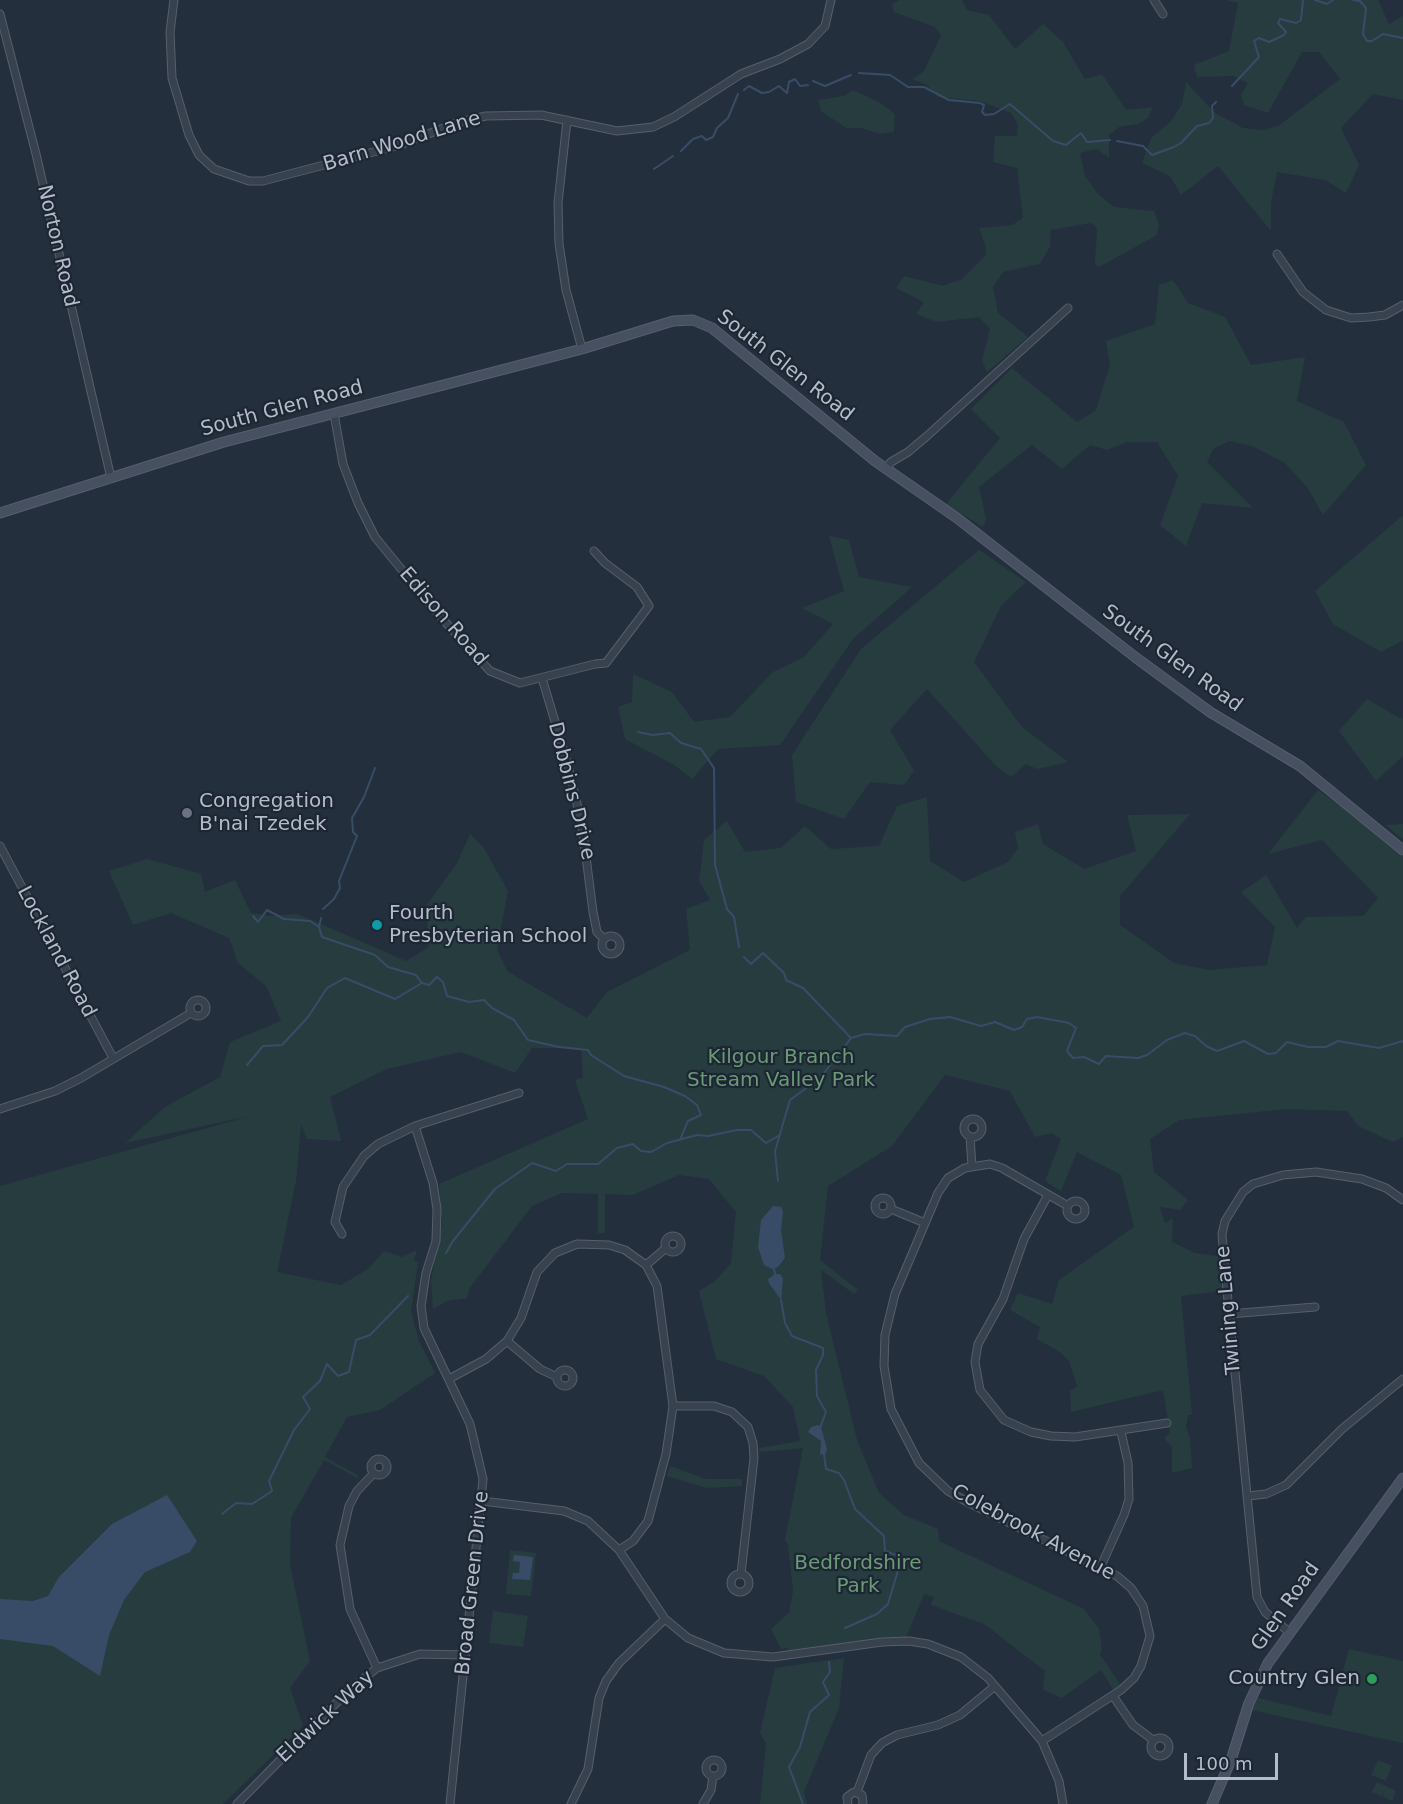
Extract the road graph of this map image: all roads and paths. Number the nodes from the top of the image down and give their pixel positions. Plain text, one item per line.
1 (174, 0) edge
2 (831, 0) edge
3 (1154, 0) edge
4 (0, 14) edge
5 (1163, 14) dead end
6 (567, 120) junction
7 (1277, 254) dead end
8 (1403, 305) edge
9 (1068, 308) dead end
10 (582, 349) junction
11 (334, 414) junction
12 (886, 468) junction
13 (111, 478) junction
14 (0, 513) edge
15 (594, 551) dead end
16 (542, 678) junction
17 (0, 846) edge
18 (1403, 850) edge
19 (604, 939) dead end
20 (191, 1013) dead end
21 (113, 1058) junction
22 (519, 1093) dead end
23 (0, 1109) edge
24 (415, 1126) junction
25 (970, 1137) dead end
26 (972, 1166) junction
27 (1048, 1195) junction
28 (1403, 1200) edge
29 (1068, 1206) dead end
30 (891, 1209) dead end
31 (925, 1223) junction
32 (342, 1234) dead end
33 (666, 1248) dead end
34 (645, 1265) junction
35 (1315, 1307) dead end
36 (1229, 1314) junction
37 (507, 1341) junction
38 (557, 1377) dead end
39 (449, 1379) junction
40 (1403, 1379) edge
41 (673, 1406) junction
42 (1167, 1423) dead end
43 (1121, 1432) junction
44 (374, 1473) dead end
45 (1403, 1478) edge
46 (1248, 1496) junction
47 (482, 1501) junction
48 (619, 1550) junction
49 (1101, 1566) junction
50 (741, 1574) dead end
51 (665, 1619) junction
52 (1289, 1632) junction
53 (465, 1655) junction
54 (377, 1668) junction
55 (995, 1686) junction
56 (1113, 1696) junction
57 (1153, 1740) dead end
58 (1042, 1741) junction
59 (713, 1776) dead end
60 (857, 1792) junction
61 (237, 1804) edge
62 (450, 1804) edge
63 (572, 1804) edge
64 (703, 1804) edge
65 (848, 1804) edge
66 (862, 1804) edge
67 (1063, 1804) edge
68 (1212, 1804) edge

1 - 6 street, Barn Wood Lane
2 - 6 street, Barn Wood Lane
3 - 5 street
4 - 13 street, Norton Road
6 - 10 street
7 - 8 street
9 - 12 street
10 - 11 main road, South Glen Road
10 - 12 main road, South Glen Road
11 - 13 main road, South Glen Road
11 - 16 street, Edison Road
12 - 18 main road, South Glen Road
13 - 14 main road, South Glen Road
15 - 16 street, Edison Road
16 - 19 street, Dobbins Drive
17 - 21 street, Lockland Road
20 - 21 street
21 - 23 street
22 - 24 street
24 - 32 street
24 - 39 street, Broad Green Drive
25 - 26 street
26 - 27 street
26 - 31 street, Colebrook Avenue
27 - 29 street
27 - 43 street
28 - 36 street, Twining Lane
30 - 31 street
31 - 49 street, Colebrook Avenue
33 - 34 street
34 - 37 street
34 - 41 street
35 - 36 street
36 - 46 street, Twining Lane
37 - 38 street
37 - 39 street
39 - 47 street, Broad Green Drive
40 - 46 street
41 - 48 street
41 - 50 street
42 - 43 street
43 - 49 street
44 - 54 street
45 - 52 main road, Glen Road
46 - 52 street, Twining Lane
47 - 48 street
47 - 53 street, Broad Green Drive
48 - 51 street
49 - 56 street, Colebrook Avenue
51 - 55 street
51 - 63 street
52 - 68 main road, Glen Road
53 - 54 street, Eldwick Way
53 - 62 street, Broad Green Drive
54 - 61 street, Eldwick Way
55 - 58 street
55 - 60 street
56 - 57 street
56 - 58 street, Colebrook Avenue
58 - 67 street
59 - 64 street
60 - 65 street
60 - 66 street

